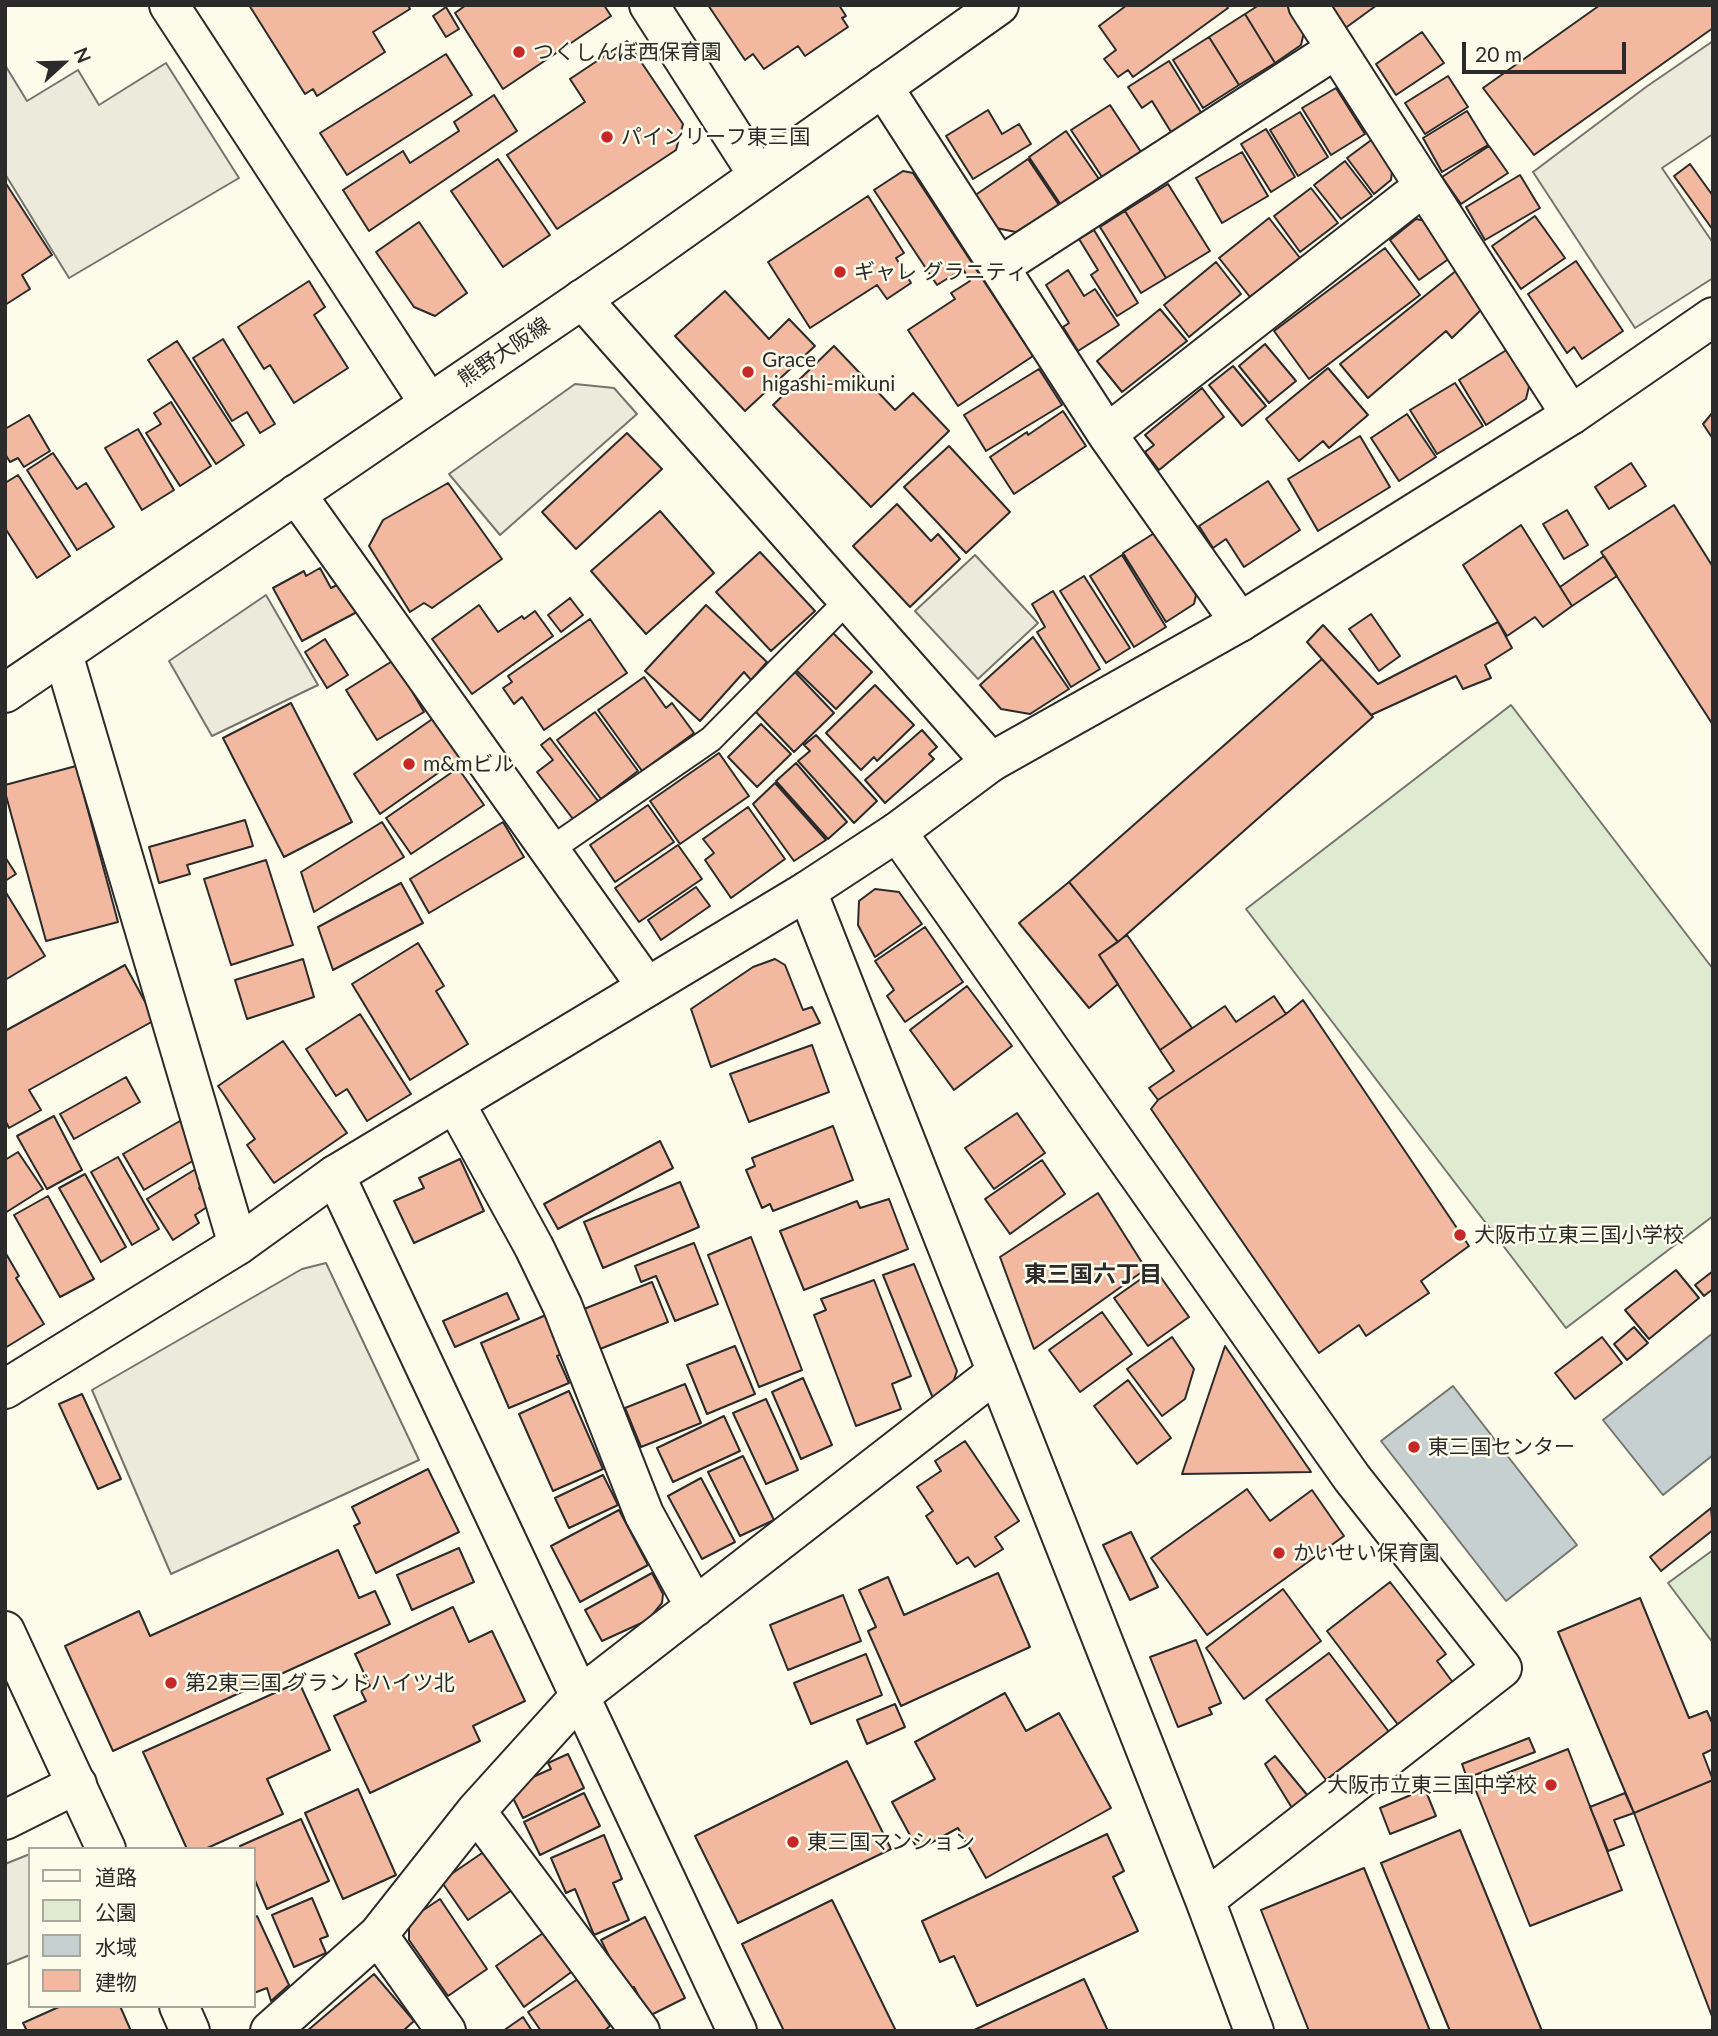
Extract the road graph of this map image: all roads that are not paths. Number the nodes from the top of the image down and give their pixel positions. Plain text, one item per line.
1 (169, 5) edge
2 (649, 5) edge
3 (999, 5) edge
4 (1308, 5) edge
5 (1336, 49) junction
6 (883, 87) junction
7 (758, 176) junction
8 (1424, 186) junction
9 (999, 267) junction
10 (582, 299) junction
11 (1713, 317) edge
12 (429, 403) junction
13 (1571, 415) junction
14 (1107, 433) junction
15 (296, 494) junction
16 (848, 600) junction
17 (1240, 622) junction
18 (63, 654) junction
19 (8, 685) edge
20 (991, 762) junction
21 (897, 832) junction
22 (550, 850) junction
23 (807, 891) junction
24 (647, 987) junction
25 (455, 1103) junction
26 (335, 1175) junction
27 (238, 1245) junction
28 (997, 1372) junction
29 (5, 1389) edge
30 (695, 1607) junction
31 (5, 1631) edge
32 (580, 1696) junction
33 (77, 1784) junction
34 (477, 1811) junction
35 (5, 1820) edge
36 (105, 1847) edge
37 (1205, 1900) junction
38 (379, 1935) junction
39 (180, 2008) edge
40 (729, 2028) edge
41 (190, 2031) edge
42 (270, 2031) edge
43 (446, 2031) edge
44 (640, 2031) edge
45 (1254, 2031) edge

1 - 12 street
2 - 7 street
3 - 6 street, 熊野大阪線
4 - 5 street
5 - 8 street
5 - 9 street
6 - 7 street, 熊野大阪線
6 - 9 street
7 - 10 street, 熊野大阪線
8 - 13 street
8 - 14 street
9 - 14 street
10 - 12 street, 熊野大阪線
10 - 16 street
11 - 13 street
12 - 15 street, 熊野大阪線
13 - 17 street
14 - 17 street
15 - 18 street, 熊野大阪線
15 - 22 street
16 - 20 street
16 - 22 lane
17 - 20 street
18 - 19 street, 熊野大阪線
18 - 27 street
20 - 21 street
21 - 23 street
21 - 37 street
22 - 24 street
23 - 24 street
23 - 28 street
24 - 25 street
25 - 26 street
25 - 30 street
26 - 27 street
26 - 32 street
27 - 29 street
28 - 30 street
28 - 37 street
30 - 32 street
31 - 33 street
32 - 34 street
32 - 40 street
33 - 35 street
33 - 36 street
34 - 38 street
34 - 44 street
37 - 45 street
38 - 42 street
38 - 43 street
39 - 41 street

